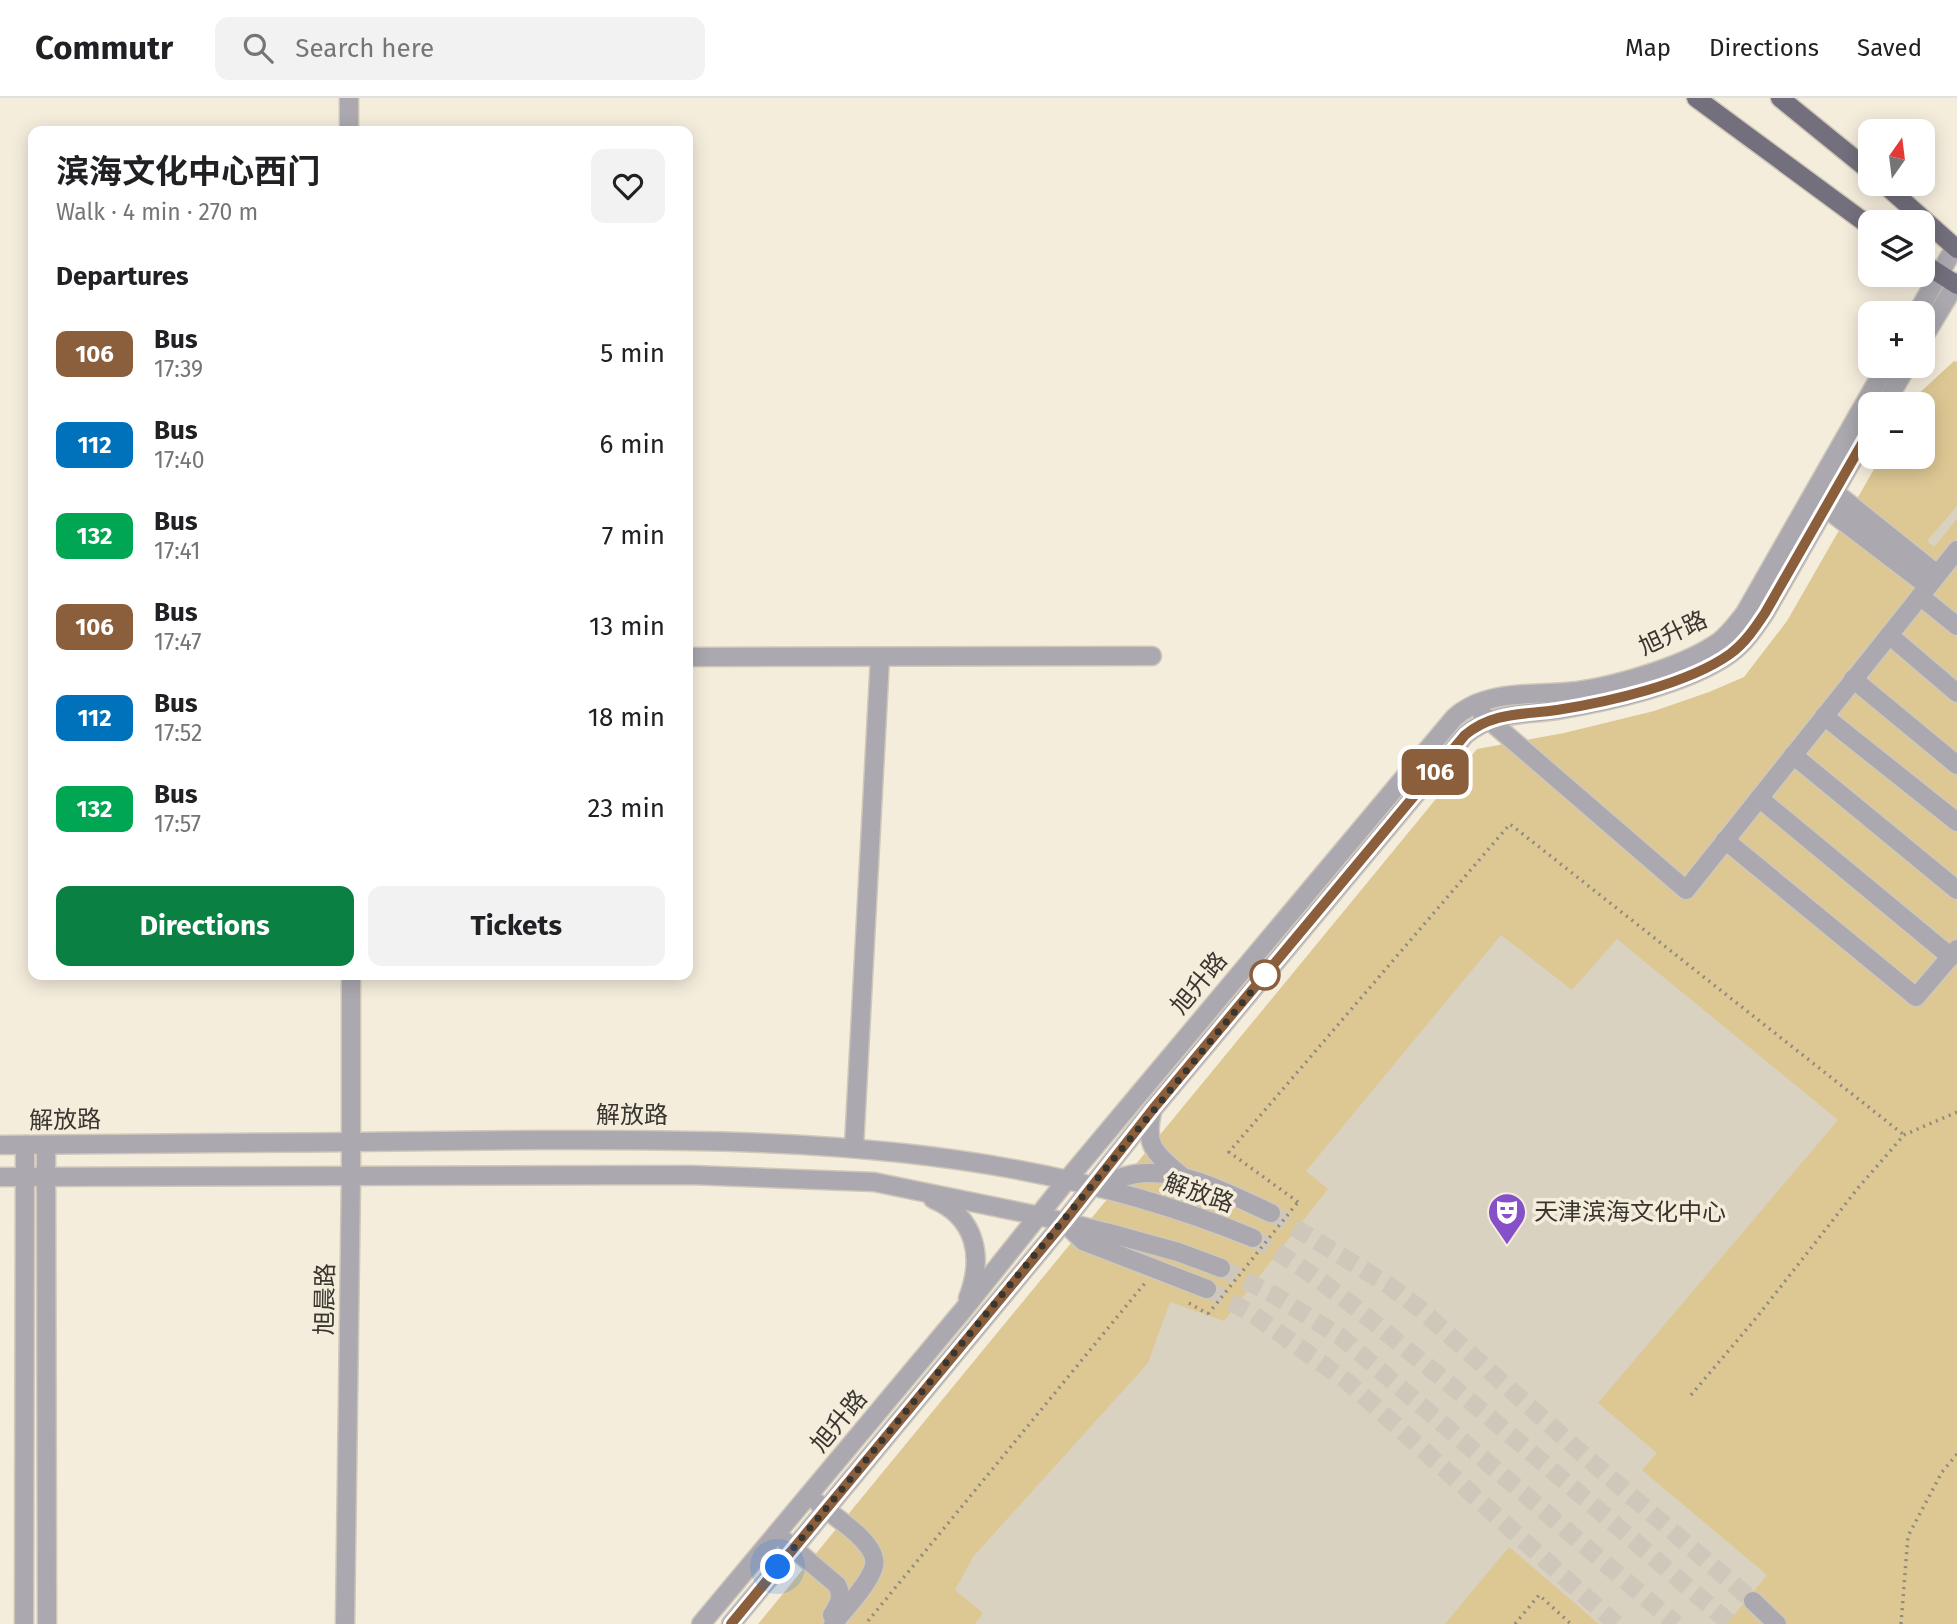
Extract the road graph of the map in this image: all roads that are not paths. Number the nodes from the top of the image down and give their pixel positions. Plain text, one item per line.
1 (349, 98) edge
2 (1696, 98) edge
3 (1780, 98) edge
4 (349, 126) edge
5 (1858, 161) edge
6 (1898, 196) edge
7 (1858, 217) edge
8 (1956, 248) edge
9 (1935, 270) edge
10 (1941, 274) junction
11 (1957, 284) edge
12 (1924, 301) edge
13 (1935, 319) edge
14 (1881, 378) edge
15 (1858, 449) edge
16 (1825, 502) junction
17 (1937, 570) edge
18 (1957, 626) edge
19 (1889, 635) junction
20 (1152, 656) dead end
21 (693, 657) edge
22 (880, 657) junction
23 (1853, 680) junction
24 (1957, 693) edge
25 (1472, 704) junction
26 (1824, 716) junction
27 (1488, 719) junction
28 (1793, 755) junction
29 (1957, 765) edge
30 (1759, 799) junction
31 (1957, 822) edge
32 (1725, 840) junction
33 (1957, 890) edge
34 (1954, 953) edge
35 (351, 980) edge
36 (1153, 1109) junction
37 (351, 1140) junction
38 (0, 1145) edge
39 (25, 1145) junction
40 (46, 1145) junction
41 (853, 1147) junction
42 (351, 1176) junction
43 (0, 1177) edge
44 (25, 1177) junction
45 (47, 1178) junction
46 (1184, 1178) junction
47 (1067, 1180) junction
48 (1091, 1186) junction
49 (911, 1189) junction
50 (1271, 1213) tunnel mouth
51 (1040, 1216) junction
52 (1064, 1222) junction
53 (1253, 1238) tunnel mouth
54 (1221, 1268) tunnel mouth
55 (1206, 1289) tunnel mouth
56 (964, 1309) junction
57 (809, 1496) junction
58 (825, 1510) junction
59 (777, 1534) junction
60 (794, 1548) junction
61 (1752, 1601) tunnel mouth
62 (24, 1624) edge
63 (47, 1624) edge
64 (345, 1624) edge
65 (701, 1624) edge
66 (731, 1624) edge
67 (826, 1624) edge
68 (833, 1624) edge
69 (1777, 1624) edge

1 - 4 street
2 - 7 main road
3 - 5 main road
6 - 8 main road
8 - 10 street
9 - 10 main road
10 - 11 main road
10 - 12 street
11 - 13 street
14 - 16 street
15 - 16 street
16 - 17 street
16 - 25 street, 旭升路
16 - 27 street, 旭升路
17 - 18 street
17 - 19 street
19 - 23 street
19 - 24 street
20 - 22 street
21 - 22 street
22 - 41 street
23 - 26 street
23 - 29 street
25 - 27 street
25 - 47 street, 旭升路
26 - 28 street
26 - 31 street
27 - 32 street
27 - 36 street, 旭升路
28 - 30 street
28 - 33 street
30 - 32 street
30 - 34 street
32 - 34 street
35 - 37 street, 旭晨路
36 - 46 street
36 - 48 street, 旭升路
37 - 40 street, 解放路
37 - 41 street, 解放路
37 - 42 street, 旭晨路
38 - 39 street, 解放路
39 - 40 street, 解放路
39 - 44 street
40 - 45 street
41 - 47 street, 解放路
42 - 45 street
42 - 49 street
42 - 64 street, 旭晨路
43 - 44 street
44 - 45 street
44 - 62 street
45 - 63 street
46 - 48 street
46 - 50 street
47 - 48 street, 解放路
47 - 51 street, 旭升路
48 - 52 street, 旭升路
48 - 53 street, 解放路
49 - 51 street
49 - 56 street
51 - 52 street
51 - 56 street, 旭升路
52 - 54 street
52 - 55 street
52 - 58 street, 旭升路
56 - 57 street, 旭升路
57 - 58 street
57 - 59 street, 旭升路
58 - 60 street, 旭升路
58 - 68 street
59 - 60 street
59 - 65 street, 旭升路
60 - 66 street, 旭升路
60 - 67 street
61 - 69 street

